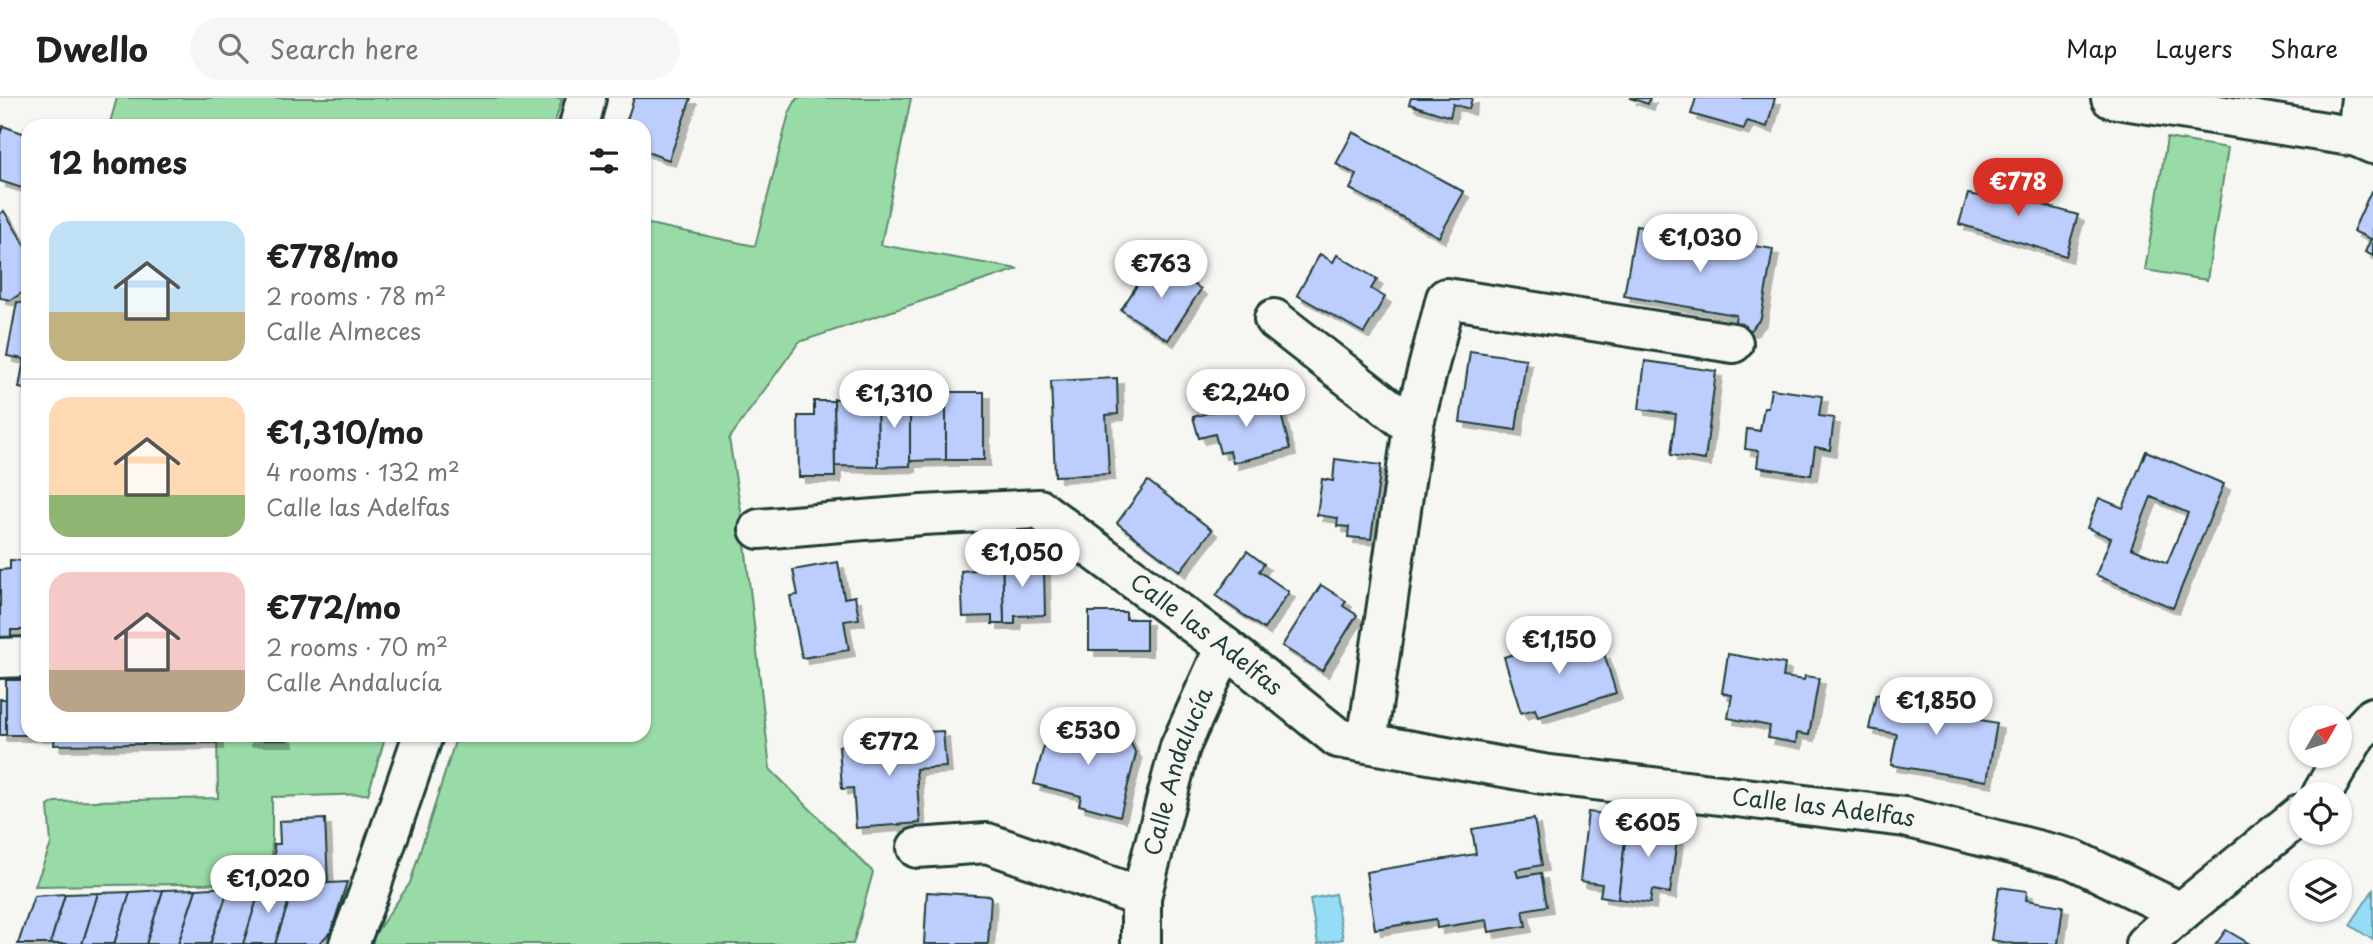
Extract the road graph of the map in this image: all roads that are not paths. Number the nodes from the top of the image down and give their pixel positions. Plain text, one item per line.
1 (586, 98) edge
2 (2113, 98) edge
3 (2361, 98) edge
4 (581, 119) edge
5 (2365, 140) edge
6 (1274, 320) dead end
7 (1733, 342) dead end
8 (1413, 427) junction
9 (759, 529) dead end
10 (1225, 647) junction
11 (21, 657) edge
12 (0, 658) edge
13 (2373, 717) edge
14 (421, 742) edge
15 (1367, 742) junction
16 (2329, 782) edge
17 (2289, 824) edge
18 (917, 848) dead end
19 (1141, 897) junction
20 (2181, 912) junction
21 (349, 944) edge
22 (1141, 944) edge
23 (2146, 944) edge

1 - 4 street
2 - 5 street
3 - 5 street
6 - 8 street
7 - 8 street
8 - 15 street
9 - 10 street, Calle las Adelfas
10 - 15 street, Calle las Adelfas
10 - 19 street, Calle Andalucía
11 - 12 street
13 - 16 street
14 - 21 street
15 - 20 street, Calle las Adelfas
17 - 20 street
18 - 19 street
19 - 22 street, Calle Andalucía
20 - 23 street

